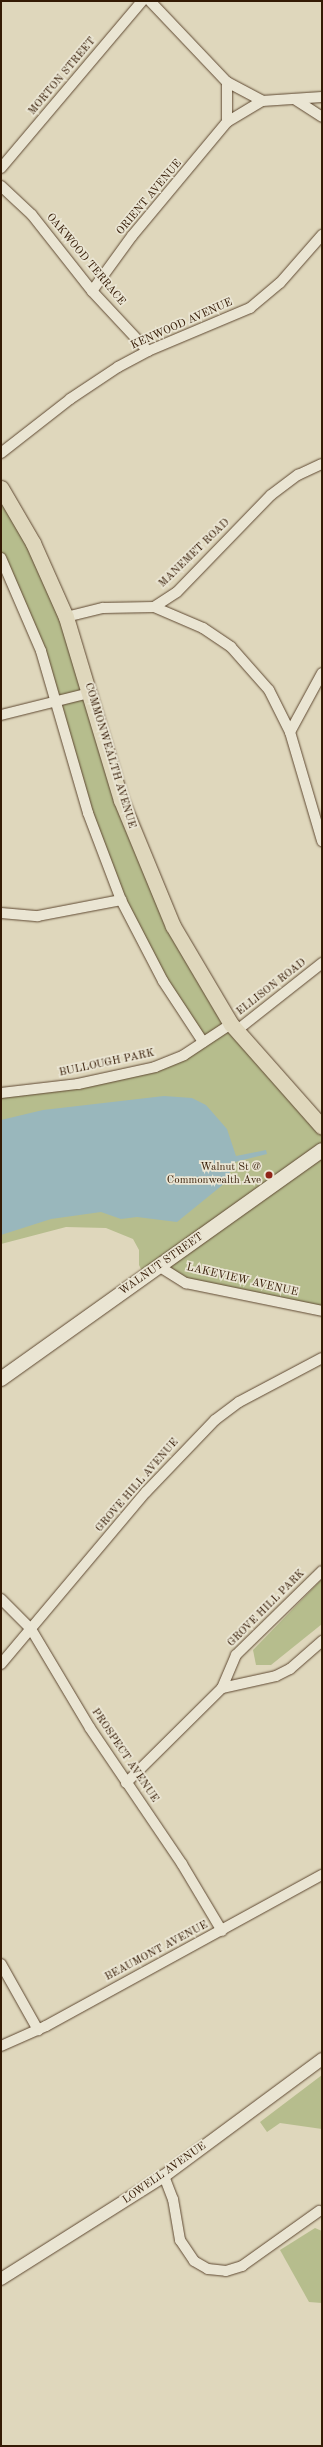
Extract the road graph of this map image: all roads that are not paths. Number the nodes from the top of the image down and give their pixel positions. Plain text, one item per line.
1 (142, 1) edge
2 (150, 1) edge
3 (227, 82) junction
4 (322, 97) edge
5 (296, 100) junction
6 (262, 101) junction
7 (322, 117) edge
8 (227, 122) junction
9 (1, 168) edge
10 (1, 186) edge
11 (322, 235) edge
12 (92, 291) junction
13 (148, 351) junction
14 (1, 453) edge
15 (322, 464) edge
16 (1, 488) edge
17 (1, 558) edge
18 (154, 607) junction
19 (66, 617) junction
20 (322, 673) edge
21 (89, 693) junction
22 (57, 700) junction
23 (1, 715) edge
24 (290, 732) junction
25 (322, 842) edge
26 (121, 900) junction
27 (1, 913) edge
28 (322, 963) edge
29 (234, 1028) junction
30 (203, 1042) junction
31 (1, 1093) edge
32 (322, 1127) edge
33 (322, 1150) edge
34 (160, 1267) junction
35 (322, 1311) edge
36 (322, 1358) edge
37 (1, 1379) edge
38 (322, 1571) edge
39 (1, 1598) edge
40 (31, 1629) junction
41 (322, 1641) edge
42 (1, 1664) edge
43 (222, 1688) junction
44 (126, 1783) junction
45 (322, 1875) edge
46 (222, 1931) junction
47 (1, 1964) edge
48 (38, 2030) junction
49 (1, 2046) edge
50 (322, 2059) edge
51 (164, 2176) junction
52 (319, 2210) dead end
53 (1, 2279) edge

1 - 9 street, MORTON STREET
2 - 3 street
3 - 6 street
3 - 8 street
4 - 5 street
5 - 6 street
5 - 7 street
6 - 8 street, ORIENT AVENUE
8 - 12 street, ORIENT AVENUE
10 - 12 street, OAKWOOD TERRACE
11 - 13 street, KENWOOD AVENUE
12 - 13 street, OAKWOOD TERRACE
13 - 14 street, KENWOOD AVENUE
15 - 18 street, MANEMET ROAD
16 - 19 main road, COMMONWEALTH AVENUE
17 - 22 street
18 - 19 street
18 - 24 street
19 - 21 main road, COMMONWEALTH AVENUE
20 - 24 street
21 - 22 street
21 - 29 main road, COMMONWEALTH AVENUE
22 - 23 street
22 - 26 street
24 - 25 street
26 - 27 street
26 - 30 street
28 - 29 street, ELLISON ROAD
29 - 30 street, BULLOUGH PARK
29 - 32 main road, COMMONWEALTH AVENUE
30 - 31 street, BULLOUGH PARK
33 - 34 main road, WALNUT STREET
34 - 35 street, LAKEVIEW AVENUE
34 - 37 main road, WALNUT STREET
36 - 40 street, GROVE HILL AVENUE
38 - 43 street, GROVE HILL PARK
39 - 40 street, PROSPECT AVENUE
40 - 42 street, GROVE HILL AVENUE
40 - 44 street, PROSPECT AVENUE
41 - 43 street
43 - 44 street, GROVE HILL PARK
44 - 46 street, PROSPECT AVENUE
45 - 46 street, BEAUMONT AVENUE
46 - 48 street, BEAUMONT AVENUE
47 - 48 street
48 - 49 street, BEAUMONT AVENUE
50 - 51 street, LOWELL AVENUE
51 - 52 street
51 - 53 street, LOWELL AVENUE

